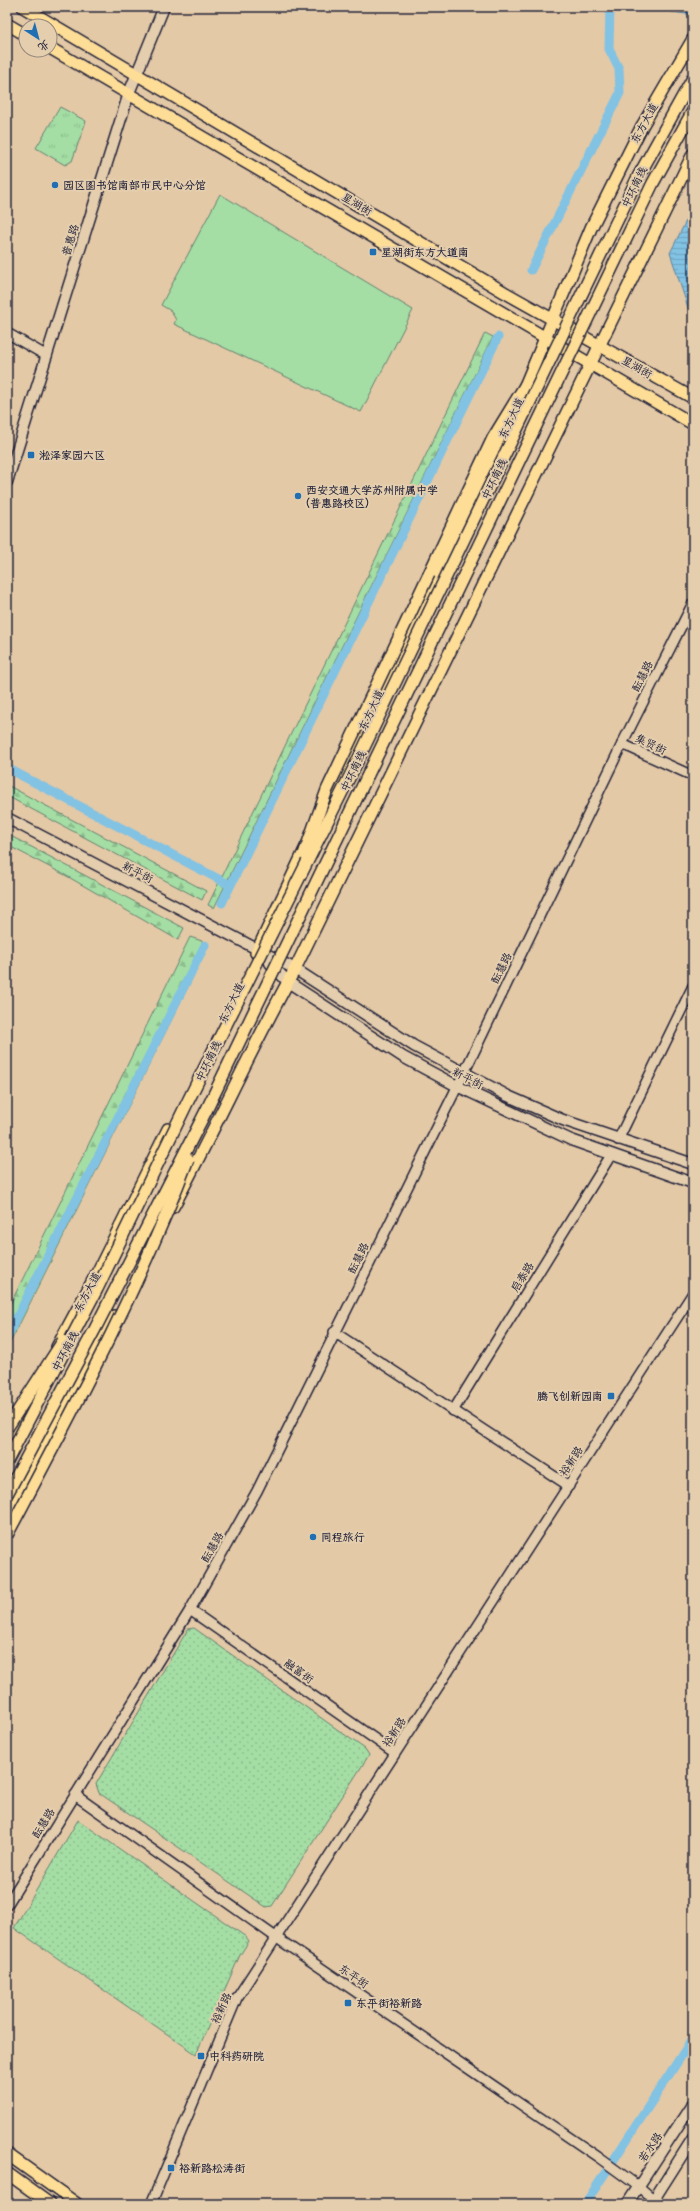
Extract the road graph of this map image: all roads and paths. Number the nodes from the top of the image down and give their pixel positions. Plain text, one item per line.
1 (23, 7) edge
2 (164, 7) edge
3 (7, 24) edge
4 (18, 30) edge
5 (693, 39) edge
6 (58, 53) edge
7 (136, 73) junction
8 (693, 78) edge
9 (129, 93) junction
10 (693, 111) edge
11 (693, 154) edge
12 (552, 317) junction
13 (7, 333) edge
14 (546, 339) junction
15 (599, 346) junction
16 (47, 356) junction
17 (590, 365) junction
18 (526, 384) junction
19 (693, 398) edge
20 (693, 424) edge
21 (7, 482) edge
22 (693, 603) edge
23 (622, 744) junction
24 (693, 776) edge
25 (7, 818) edge
26 (286, 903) junction
27 (257, 950) junction
28 (295, 969) junction
29 (288, 982) junction
30 (693, 986) edge
31 (464, 1073) junction
32 (457, 1086) junction
33 (207, 1109) junction
34 (618, 1140) junction
35 (611, 1155) junction
36 (693, 1164) edge
37 (693, 1183) edge
38 (97, 1289) junction
39 (693, 1292) edge
40 (334, 1332) junction
41 (453, 1411) junction
42 (7, 1428) edge
43 (7, 1442) edge
44 (7, 1461) edge
45 (568, 1486) junction
46 (7, 1494) edge
47 (7, 1518) edge
48 (7, 1535) edge
49 (190, 1610) junction
50 (395, 1753) junction
51 (75, 1795) junction
52 (7, 1904) edge
53 (277, 1938) junction
54 (693, 2103) edge
55 (693, 2138) edge
56 (7, 2154) edge
57 (7, 2173) edge
58 (638, 2186) junction
59 (654, 2203) edge
60 (50, 2204) edge
61 (77, 2204) edge
62 (151, 2204) edge
63 (626, 2204) edge

1 - 7 main road, 星湖街
2 - 7 main road, 普惠路
3 - 4 main road
5 - 12 main road, 东方大道
6 - 9 main road, 星湖街
7 - 9 main road, 普惠路
7 - 12 main road, 星湖街
8 - 26 main road, 中环南线, bridge
9 - 14 main road, 星湖街
9 - 16 main road, 普惠路
10 - 33 main road, 中环南线, bridge
11 - 15 main road
12 - 14 main road, 东方大道
12 - 15 main road, 星湖街
13 - 16 street
14 - 17 main road, 星湖街
14 - 18 main road, 东方大道
15 - 17 main road
15 - 19 main road, 星湖街
16 - 21 main road, 普惠路
17 - 20 main road, 星湖街
17 - 28 main road
18 - 26 main road, bridge
18 - 27 main road, 东方大道
22 - 23 street, 酝慧路
23 - 24 street, 集贤街
23 - 31 street, 酝慧路
25 - 27 main road, 新平街
26 - 38 main road, 中环南线, bridge
27 - 28 main road, 新平街
27 - 29 main road, 新平街
27 - 43 main road, 东方大道
28 - 29 main road
28 - 31 main road, 新平街
29 - 32 main road, 新平街
29 - 47 main road
30 - 34 street
31 - 32 street, 酝慧路
31 - 34 main road, 新平街
32 - 35 main road, 新平街
32 - 40 street, 酝慧路
33 - 46 main road, 中环南线, bridge
33 - 48 main road, bridge
34 - 36 main road, 新平街
35 - 37 main road, 新平街
35 - 41 street, 启泰路
38 - 42 main road, bridge
38 - 44 main road, 中环南线, bridge
39 - 45 street, 裕新路
40 - 41 street
40 - 49 street, 酝慧路
41 - 45 street
45 - 50 street, 裕新路
49 - 50 street, 融富街
49 - 51 street, 酝慧路
50 - 53 street, 裕新路
51 - 52 street, 酝慧路
51 - 53 street, 东平街
53 - 58 street, 东平街
53 - 62 street, 裕新路
54 - 58 main road, 若水路
55 - 59 main road
56 - 61 main road
57 - 60 main road
58 - 59 street, 东平街
58 - 63 main road, 若水路

